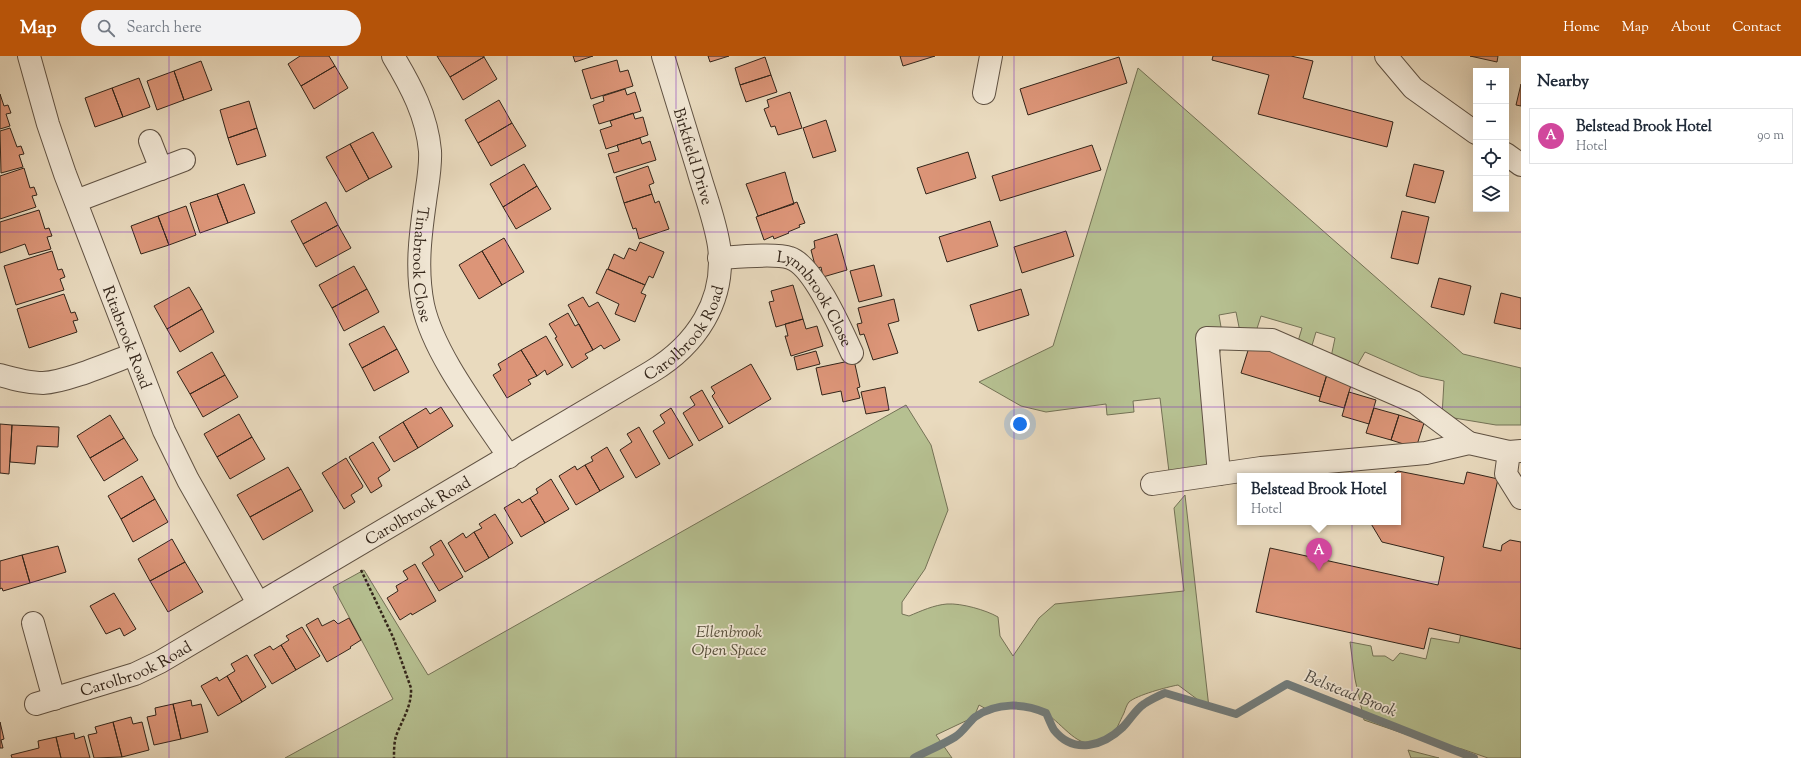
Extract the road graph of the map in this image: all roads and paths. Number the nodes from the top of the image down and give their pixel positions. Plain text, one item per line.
1 (29, 56) edge
2 (394, 56) edge
3 (663, 56) edge
4 (991, 56) edge
5 (1386, 56) edge
6 (984, 93) dead end
7 (1473, 131) edge
8 (150, 141) dead end
9 (1509, 156) edge
10 (184, 160) dead end
11 (1521, 165) edge
12 (161, 169) junction
13 (76, 201) junction
14 (719, 258) junction
15 (852, 353) dead end
16 (134, 354) junction
17 (0, 375) edge
18 (1469, 443) junction
19 (1515, 452) edge
20 (509, 457) junction
21 (1219, 474) junction
22 (1152, 484) dead end
23 (1521, 498) edge
24 (350, 550) junction
25 (258, 603) junction
26 (33, 623) dead end
27 (394, 758) edge

1 - 13 street, Ritabrook Road
2 - 20 street, Tinabrook Close
3 - 14 street, Birkfield Drive
4 - 6 street
5 - 7 street
8 - 12 street
9 - 11 street
10 - 12 street
12 - 13 street
13 - 16 street, Ritabrook Road
14 - 15 street, Lynnbrook Close
14 - 20 street, Carolbrook Road
16 - 17 street
16 - 25 street, Ritabrook Road
18 - 19 street
18 - 21 street
18 - 21 street
19 - 23 street
20 - 24 street, Carolbrook Road
21 - 22 street
24 - 25 street, Carolbrook Road
24 - 27 path
25 - 26 street, Carolbrook Road

